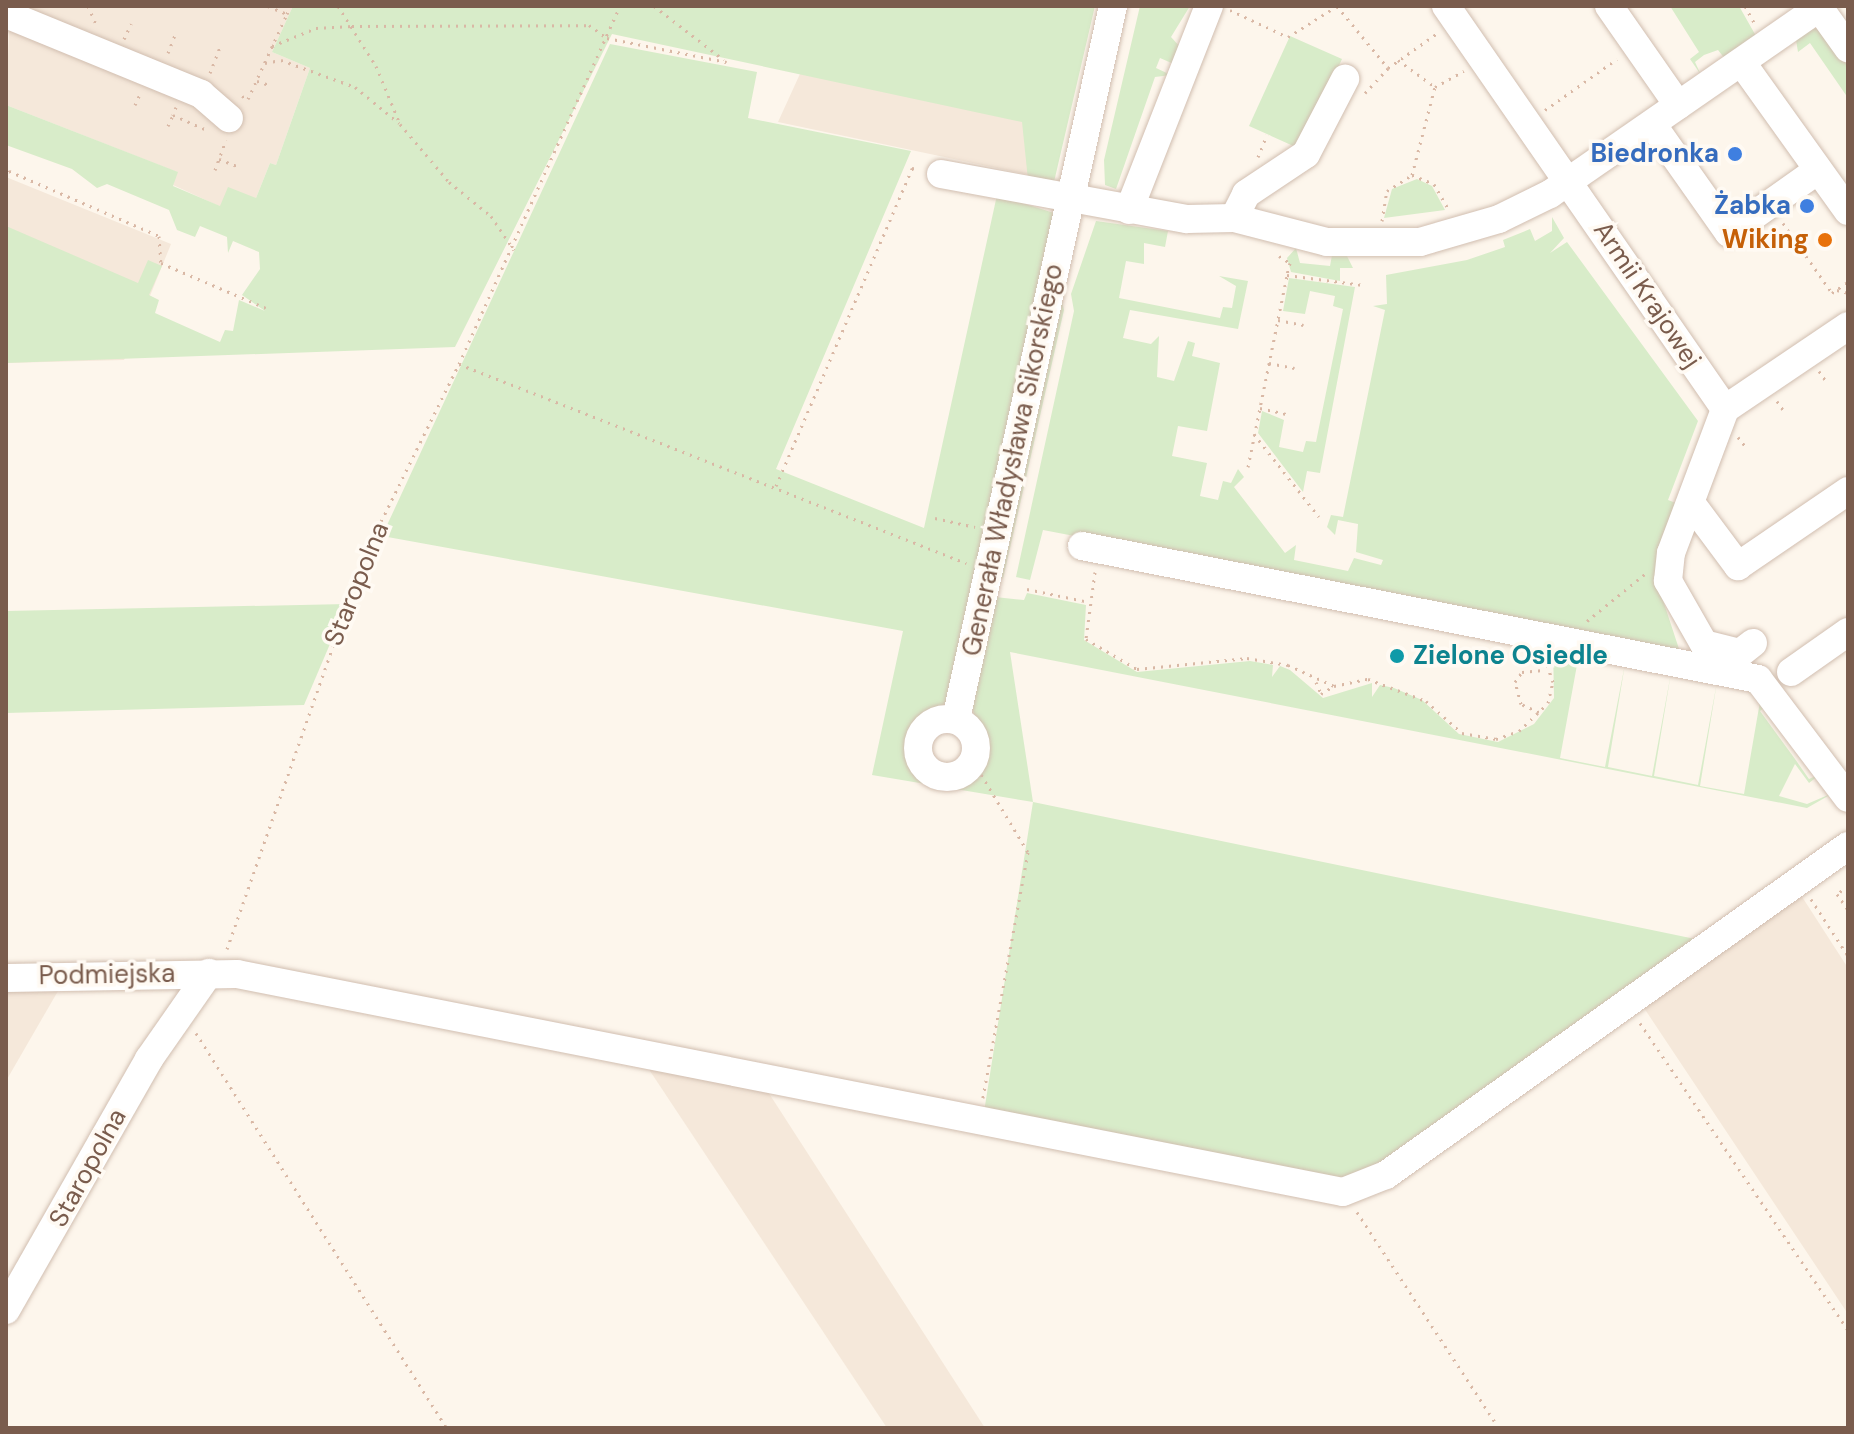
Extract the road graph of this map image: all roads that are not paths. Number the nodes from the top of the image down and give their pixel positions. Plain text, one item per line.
1 (1113, 6) edge
2 (1209, 6) edge
3 (1609, 6) edge
4 (1818, 7) edge
5 (1451, 13) edge
6 (6, 14) edge
7 (1848, 48) edge
8 (1742, 63) junction
9 (1345, 79) dead end
10 (1678, 105) junction
11 (231, 117) road end
12 (1652, 124) junction
13 (1818, 170) junction
14 (941, 174) road end
15 (1570, 182) junction
16 (1071, 200) junction
17 (1129, 210) junction
18 (1848, 211) edge
19 (1234, 218) junction
20 (1847, 330) edge
21 (1734, 416) junction
22 (1848, 491) edge
23 (1691, 503) junction
24 (1091, 548) road end
25 (1848, 632) edge
26 (1753, 643) dead end
27 (1791, 672) dead end
28 (956, 719) junction
29 (1848, 798) edge
30 (1848, 846) edge
31 (209, 973) junction
32 (6, 978) edge
33 (6, 1310) edge

1 - 16 street, Generała Władysława Sikorskiego
2 - 17 street
3 - 10 street
4 - 7 street
4 - 8 street
5 - 15 street, Armii Krajowej
6 - 11 street
8 - 10 street
8 - 13 street
9 - 19 street
10 - 12 street
12 - 13 street
12 - 15 street
13 - 18 street
14 - 16 street
15 - 19 street
15 - 21 street, Armii Krajowej
16 - 17 street
16 - 28 street, Generała Władysława Sikorskiego
17 - 19 street
20 - 21 street
21 - 23 street
22 - 23 street
23 - 26 street
24 - 29 street
25 - 27 street
28 - 28 street
30 - 31 street, Podmiejska
31 - 32 street, Podmiejska
31 - 33 street, Staropolna

